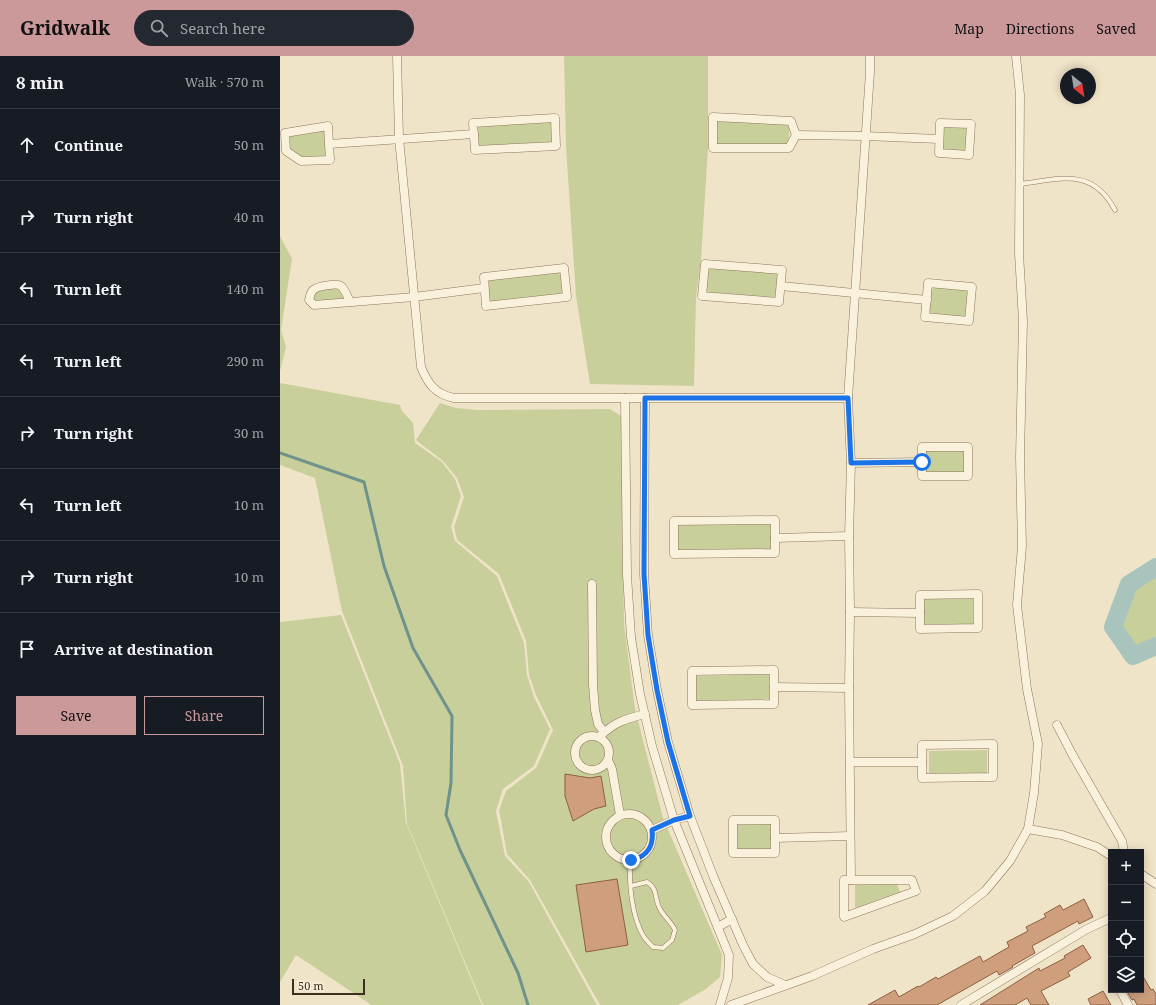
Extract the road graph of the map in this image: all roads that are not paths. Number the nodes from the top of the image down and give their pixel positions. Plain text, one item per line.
1 (397, 56) edge
2 (870, 56) edge
3 (1016, 56) edge
4 (474, 134) junction
5 (796, 135) junction
6 (865, 136) junction
7 (399, 138) junction
8 (939, 139) junction
9 (329, 144) junction
10 (1019, 184) junction
11 (1115, 210) dead end
12 (780, 286) junction
13 (484, 288) junction
14 (855, 293) junction
15 (414, 296) junction
16 (927, 300) junction
17 (350, 301) dead end
18 (625, 398) junction
19 (645, 398) junction
20 (848, 398) junction
21 (922, 462) junction
22 (851, 463) junction
23 (849, 536) junction
24 (775, 538) junction
25 (592, 584) dead end
26 (850, 612) junction
27 (920, 613) junction
28 (774, 687) junction
29 (849, 688) junction
30 (645, 714) junction
31 (1057, 726) dead end
32 (601, 735) junction
33 (608, 760) junction
34 (850, 762) junction
35 (922, 762) junction
36 (620, 815) junction
37 (690, 816) junction
38 (674, 820) junction
39 (1028, 829) junction
40 (652, 830) junction
41 (850, 836) junction
42 (775, 838) junction
43 (1123, 849) edge
44 (1108, 854) edge
45 (631, 860) junction
46 (1144, 876) edge
47 (714, 878) junction
48 (850, 880) junction
49 (700, 883) junction
50 (1156, 884) edge
51 (631, 886) junction
52 (732, 919) junction
53 (1108, 919) edge
54 (718, 927) junction
55 (785, 985) junction
56 (1122, 993) edge
57 (720, 1005) edge
58 (731, 1005) edge
59 (961, 1005) edge
60 (1128, 1005) edge

1 - 7 street
2 - 6 street
3 - 10 street
4 - 4 street
4 - 7 street
5 - 5 street
5 - 6 street
6 - 8 street
6 - 14 street
7 - 9 street
7 - 15 street
8 - 8 street
9 - 9 street
10 - 11 lane
10 - 39 street
12 - 12 street
12 - 14 street
13 - 13 street
13 - 15 street
14 - 16 street
14 - 20 street
15 - 17 street
15 - 18 street
16 - 16 street
18 - 19 street
18 - 30 street
19 - 20 street
19 - 37 street
20 - 22 street
21 - 21 street
21 - 22 street
22 - 23 street
23 - 24 street
23 - 26 street
24 - 24 street
25 - 32 street
26 - 27 street
26 - 29 street
27 - 27 street
28 - 28 street
28 - 29 street
29 - 34 street
30 - 32 street
30 - 38 street
31 - 43 street
32 - 33 street
32 - 33 street
33 - 36 street
34 - 35 street
34 - 41 street
35 - 35 street
36 - 40 street
36 - 45 street
37 - 38 street
37 - 47 street
38 - 40 street
38 - 49 street
39 - 44 street
39 - 55 street
40 - 45 street
41 - 42 street
41 - 48 street
42 - 42 street
45 - 51 lane
46 - 50 street
47 - 49 street
47 - 52 street
48 - 48 street
49 - 54 street
51 - 51 lane
52 - 54 street
52 - 55 street
53 - 59 street
54 - 57 street
55 - 58 street
56 - 60 street

